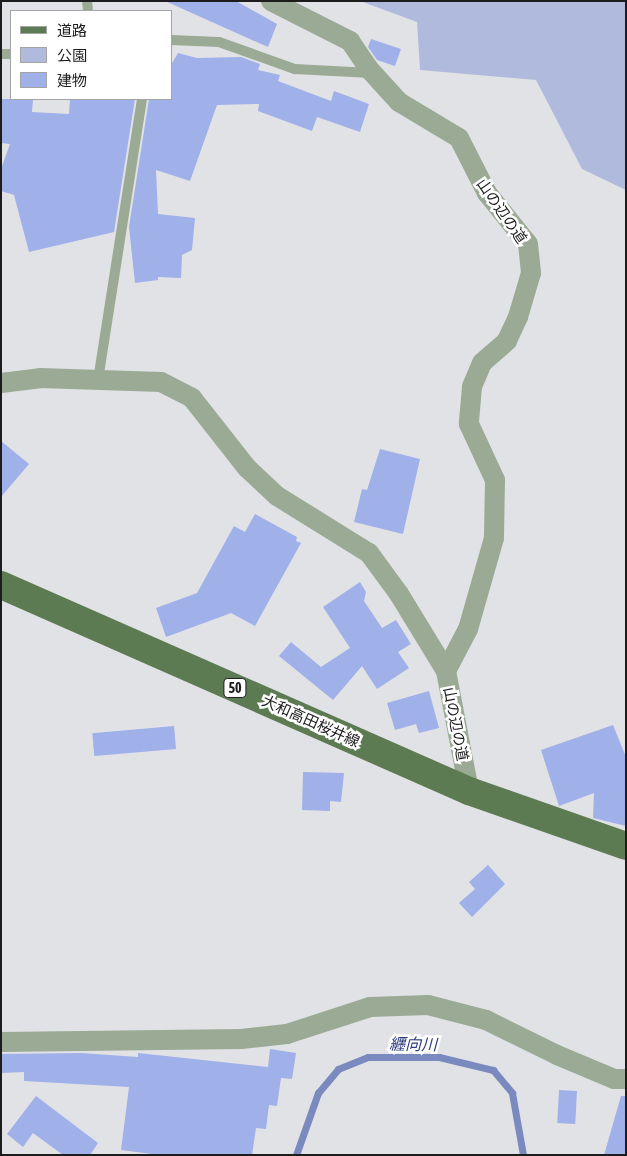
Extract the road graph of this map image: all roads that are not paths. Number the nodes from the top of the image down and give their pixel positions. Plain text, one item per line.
1 (271, 1) edge
2 (172, 40) edge
3 (372, 73) junction
4 (142, 100) edge
5 (98, 380) junction
6 (1, 383) edge
7 (1, 584) edge
8 (446, 671) junction
9 (469, 791) junction
10 (626, 846) edge
11 (1, 1042) edge
12 (626, 1079) edge

1 - 3 street, 山の辺の道
2 - 3 lane
3 - 8 street, 山の辺の道
4 - 5 lane
5 - 6 street
5 - 8 street
7 - 9 main road, 大和高田桜井線 / 50
8 - 9 street, 山の辺の道
9 - 10 main road, 大和高田桜井線 / 50
11 - 12 street

